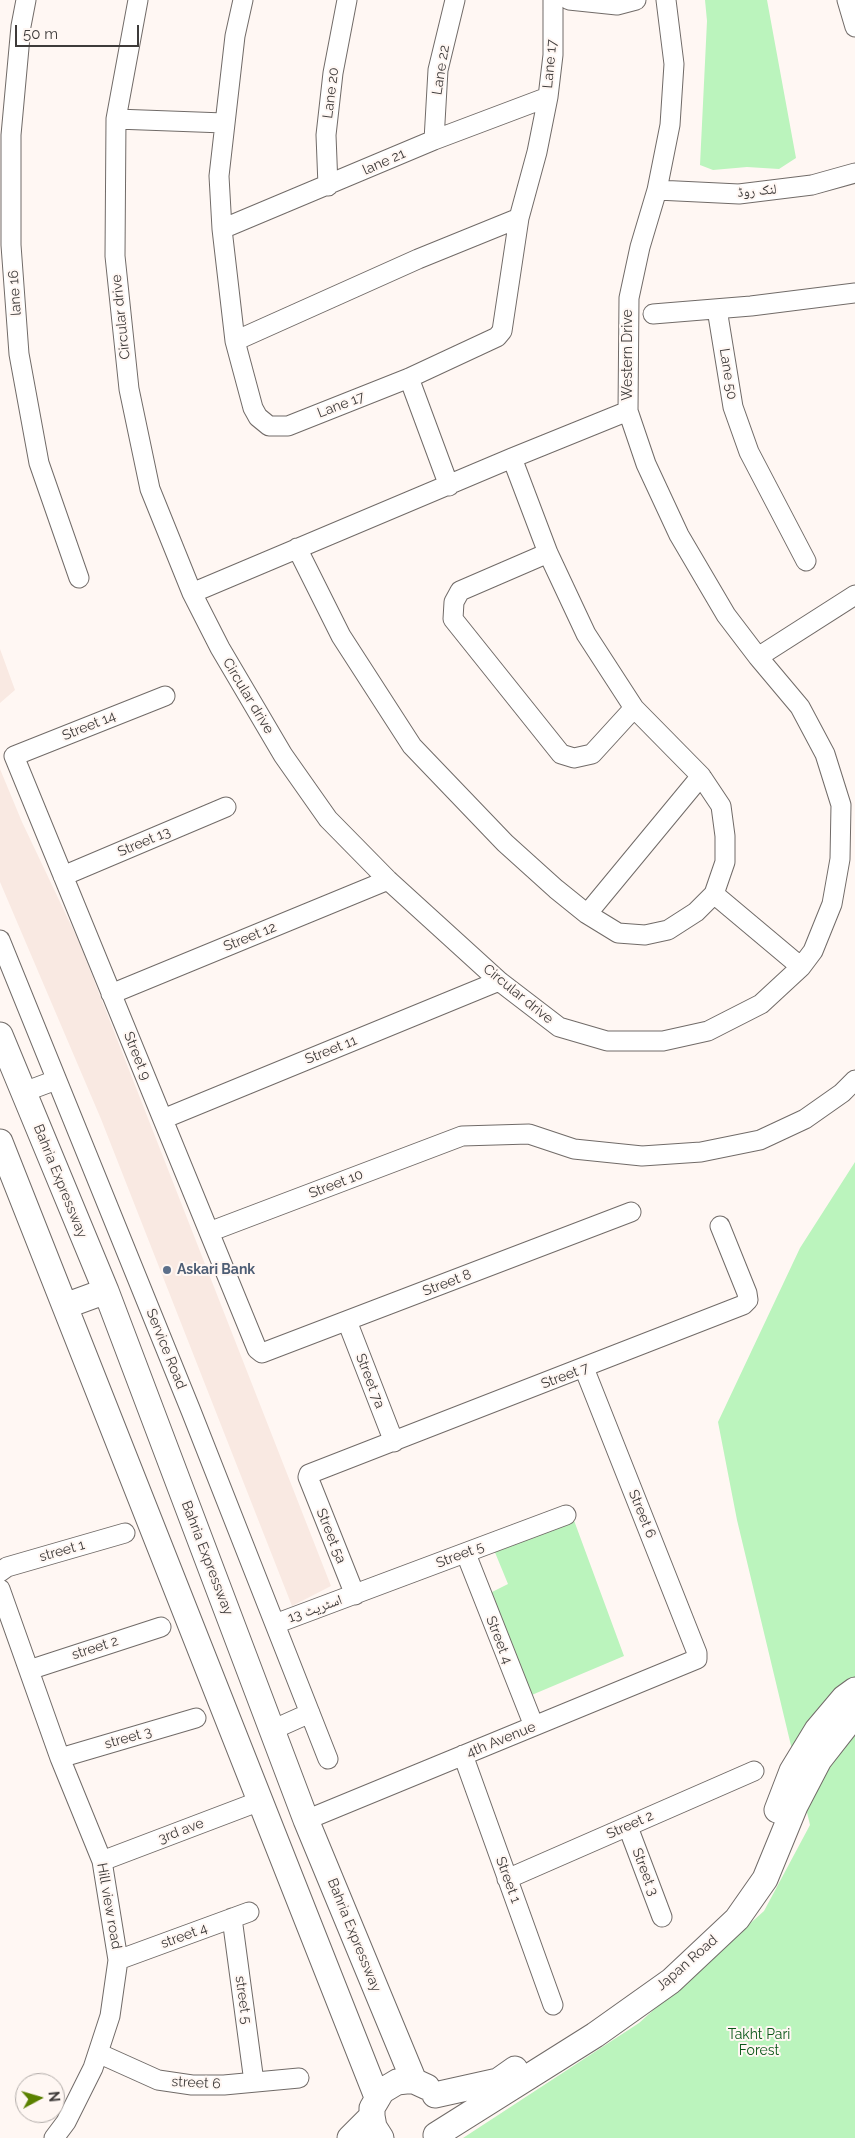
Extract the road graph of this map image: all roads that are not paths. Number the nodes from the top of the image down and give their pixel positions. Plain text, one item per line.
1 (26, 0) edge
2 (138, 0) edge
3 (243, 0) edge
4 (347, 0) edge
5 (455, 0) edge
6 (553, 0) edge
7 (569, 0) edge
8 (636, 0) edge
9 (666, 0) edge
10 (847, 0) edge
11 (855, 27) edge
12 (548, 97) junction
13 (116, 119) junction
14 (224, 123) junction
15 (434, 140) junction
16 (855, 173) edge
17 (328, 186) junction
18 (657, 190) junction
19 (520, 218) junction
20 (222, 229) junction
21 (854, 297) edge
22 (717, 309) junction
23 (653, 314) dead end
24 (235, 340) junction
25 (409, 378) junction
26 (628, 411) junction
27 (512, 458) junction
28 (449, 486) junction
29 (297, 548) junction
30 (548, 553) junction
31 (806, 562) dead end
32 (78, 578) dead end
33 (192, 593) junction
34 (852, 602) edge
35 (758, 657) junction
36 (165, 696) dead end
37 (634, 708) junction
38 (14, 756) joint
39 (701, 776) junction
40 (226, 807) dead end
41 (63, 876) junction
42 (388, 880) junction
43 (714, 894) junction
44 (587, 914) junction
45 (0, 940) edge
46 (801, 967) junction
47 (499, 981) junction
48 (111, 994) junction
49 (0, 1034) edge
50 (56, 1080) junction
51 (855, 1080) edge
52 (24, 1092) junction
53 (163, 1119) junction
54 (0, 1142) edge
55 (631, 1212) dead end
56 (720, 1226) dead end
57 (209, 1232) junction
58 (106, 1291) junction
59 (65, 1306) junction
60 (347, 1321) junction
61 (262, 1353) joint
62 (584, 1368) junction
63 (394, 1442) junction
64 (308, 1477) joint
65 (566, 1515) dead end
66 (125, 1533) dead end
67 (466, 1554) junction
68 (0, 1572) edge
69 (0, 1589) edge
70 (355, 1595) junction
71 (275, 1624) junction
72 (161, 1627) dead end
73 (697, 1659) joint
74 (29, 1670) junction
75 (855, 1690) edge
76 (310, 1713) junction
77 (855, 1714) edge
78 (196, 1718) dead end
79 (534, 1726) junction
80 (272, 1730) junction
81 (463, 1755) junction
82 (60, 1758) junction
83 (328, 1759) dead end
84 (754, 1770) dead end
85 (260, 1801) junction
86 (306, 1820) junction
87 (628, 1826) junction
88 (102, 1861) junction
89 (507, 1879) junction
90 (250, 1912) dead end
91 (662, 1917) dead end
92 (232, 1918) junction
93 (118, 1960) junction
94 (553, 2005) dead end
95 (98, 2053) junction
96 (299, 2078) dead end
97 (254, 2082) junction
98 (414, 2082) junction
99 (435, 2095) junction
100 (376, 2117) edge
101 (59, 2136) edge
102 (434, 2137) edge
103 (350, 2138) edge

1 - 32 street, lane 16
2 - 13 street, Circular drive
3 - 14 street, Lane 17
4 - 17 street, Lane 20
5 - 15 street, Lane 22
6 - 12 street, Lane 17
7 - 8 street
9 - 18 street, Western Drive
10 - 11 street
12 - 15 street, lane 21
12 - 19 street, Lane 17
13 - 14 street
13 - 33 street, Circular drive
14 - 20 street, Lane 17
15 - 17 street, lane 21
16 - 18 street, لنک روڈ
17 - 20 street, lane 21
18 - 26 street, Western Drive
19 - 24 street
19 - 25 street, Lane 17
20 - 24 street, Lane 17
21 - 22 street
22 - 23 street
22 - 31 street, Lane 50
24 - 25 street, Lane 17
25 - 28 street
26 - 27 street
26 - 35 street, Western Drive
27 - 28 street
27 - 30 street
28 - 29 street
29 - 33 street
29 - 44 street
30 - 37 street
30 - 37 street
33 - 42 street, Circular drive
34 - 35 street
35 - 46 street, Western Drive
36 - 38 street, Street 14
37 - 39 street
38 - 41 street, Street 9
39 - 43 street
39 - 44 street
40 - 41 street, Street 13
41 - 48 street, Street 9
42 - 47 street, Circular drive
42 - 48 street, Street 12
43 - 44 street
43 - 46 street
45 - 50 street, Service Road
46 - 47 street, Circular drive
47 - 53 street, Street 11
48 - 53 street, Street 9
49 - 52 main road, Bahria Expressway
50 - 52 street
50 - 71 street, Service Road
51 - 57 street, Street 10
52 - 58 main road, Bahria Expressway
53 - 57 street, Street 9
54 - 59 main road
55 - 60 street, Street 8
56 - 62 street, Street 7
57 - 61 street, Street 9
58 - 59 main road
58 - 80 main road, Bahria Expressway
59 - 85 main road
60 - 61 street, Street 8
60 - 63 street, Street 7a
62 - 63 street, Street 7
62 - 73 street, Street 6
63 - 64 street, Street 7
64 - 70 street, Street 5a
65 - 67 street, Street 5
66 - 68 street, street 1
67 - 70 street, Street 5
67 - 79 street, Street 4
69 - 74 street, Hill view road
70 - 71 street, اسٹریٹ 13
71 - 76 street, Service Road
72 - 74 street, street 2
73 - 79 street, 4th Avenue
74 - 82 street, Hill view road
75 - 99 main road, Japan Road
76 - 80 street
76 - 83 street, Service Road
77 - 102 main road, Japan Road
78 - 82 street, street 3
79 - 81 street, 4th Avenue
80 - 86 main road, Bahria Expressway
81 - 86 street, 4th Avenue
81 - 89 street, Street 1
82 - 88 street, Hill view road
84 - 87 street, Street 2
85 - 88 street, 3rd ave
85 - 100 main road
86 - 98 main road, Bahria Expressway
87 - 89 street, Street 2
87 - 91 street, Street 3
88 - 93 street, Hill view road
89 - 94 street, Street 1
90 - 92 street, street 4
92 - 93 street, street 4
92 - 97 street, street 5
93 - 95 street, Hill view road
95 - 97 street, street 6
95 - 101 street, Hill view road
96 - 97 street, street 6
98 - 99 main road
98 - 100 main road
99 - 102 main road
100 - 103 main road

